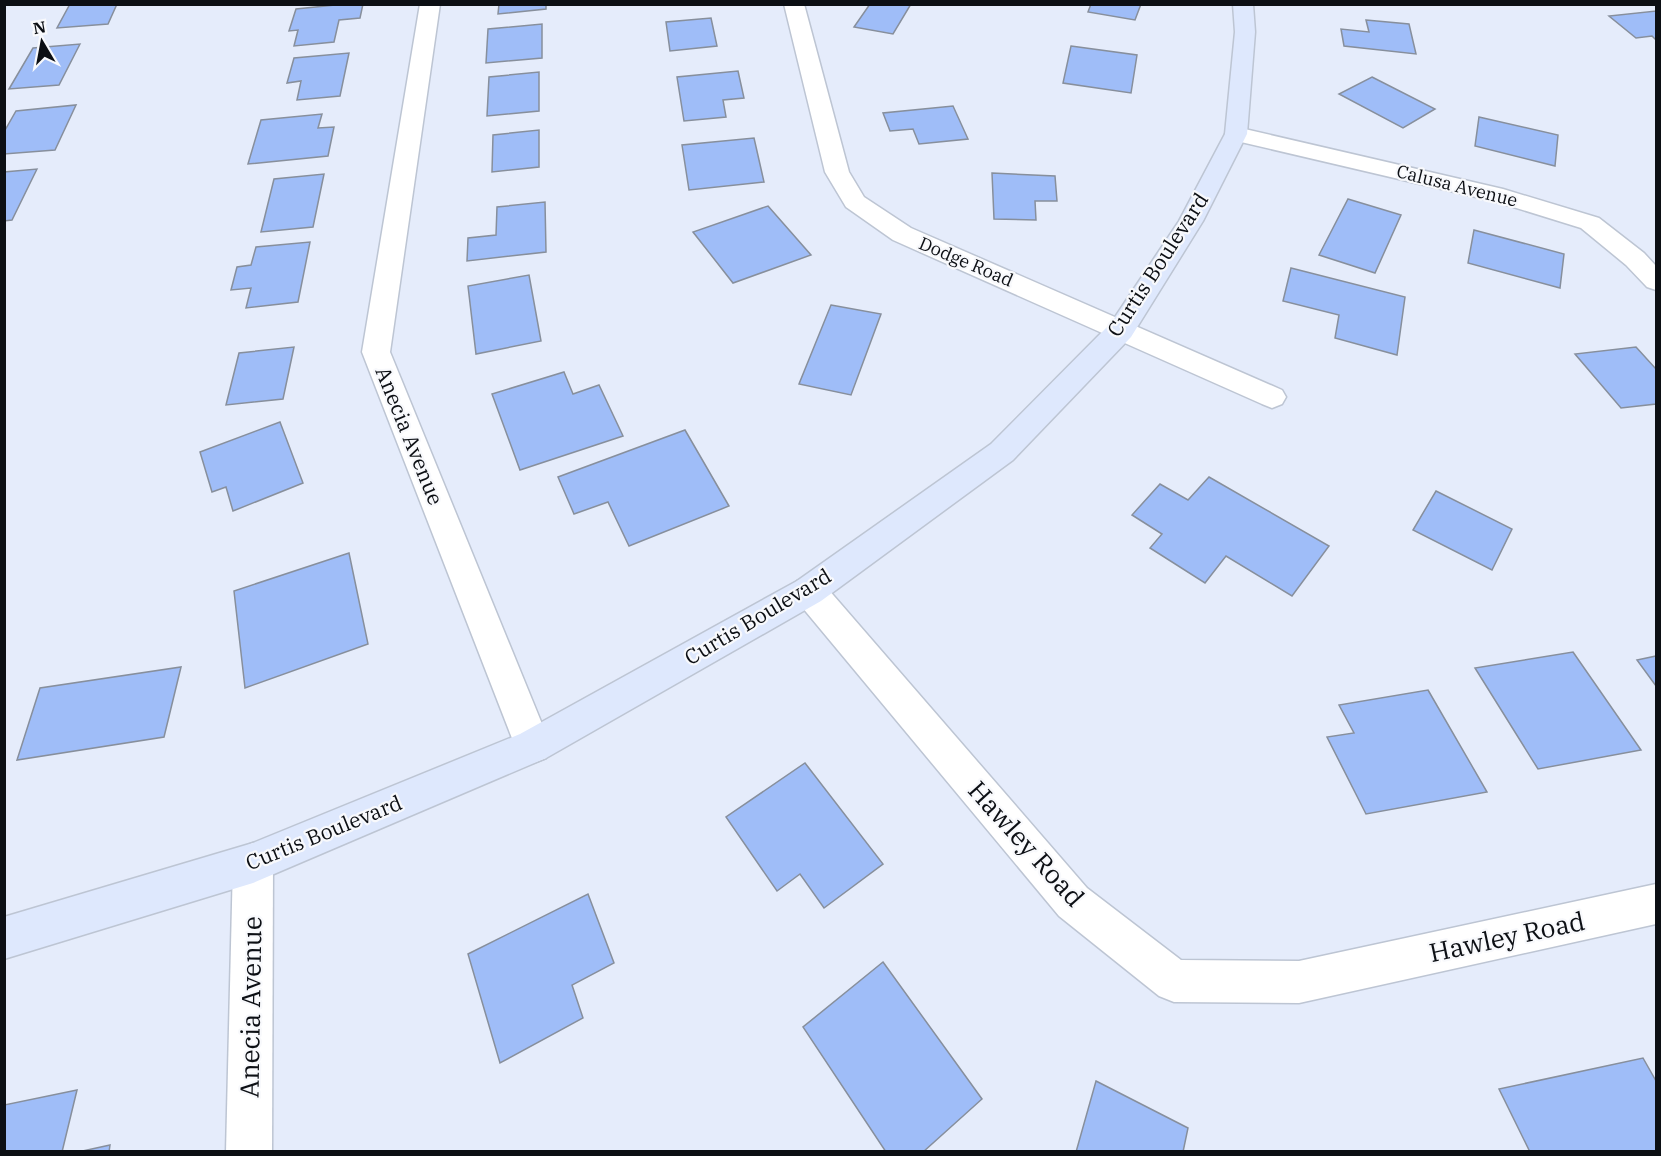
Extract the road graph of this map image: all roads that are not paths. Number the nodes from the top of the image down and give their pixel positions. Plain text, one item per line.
1 (430, 4) edge
2 (794, 4) edge
3 (1243, 4) edge
4 (1236, 134) junction
5 (1656, 281) edge
6 (1121, 330) junction
7 (1272, 397) dead end
8 (809, 591) junction
9 (533, 746) junction
10 (253, 863) junction
11 (1656, 904) edge
12 (4, 938) edge
13 (249, 1152) edge

1 - 9 street, Anecia Avenue
2 - 6 street, Dodge Road
3 - 4 street, Curtis Boulevard
4 - 5 street, Calusa Avenue
4 - 6 street, Curtis Boulevard
6 - 7 street, Dodge Road
6 - 8 street, Curtis Boulevard
8 - 9 street, Curtis Boulevard
8 - 11 street, Hawley Road
9 - 10 street, Curtis Boulevard
10 - 12 street, Curtis Boulevard
10 - 13 street, Anecia Avenue

